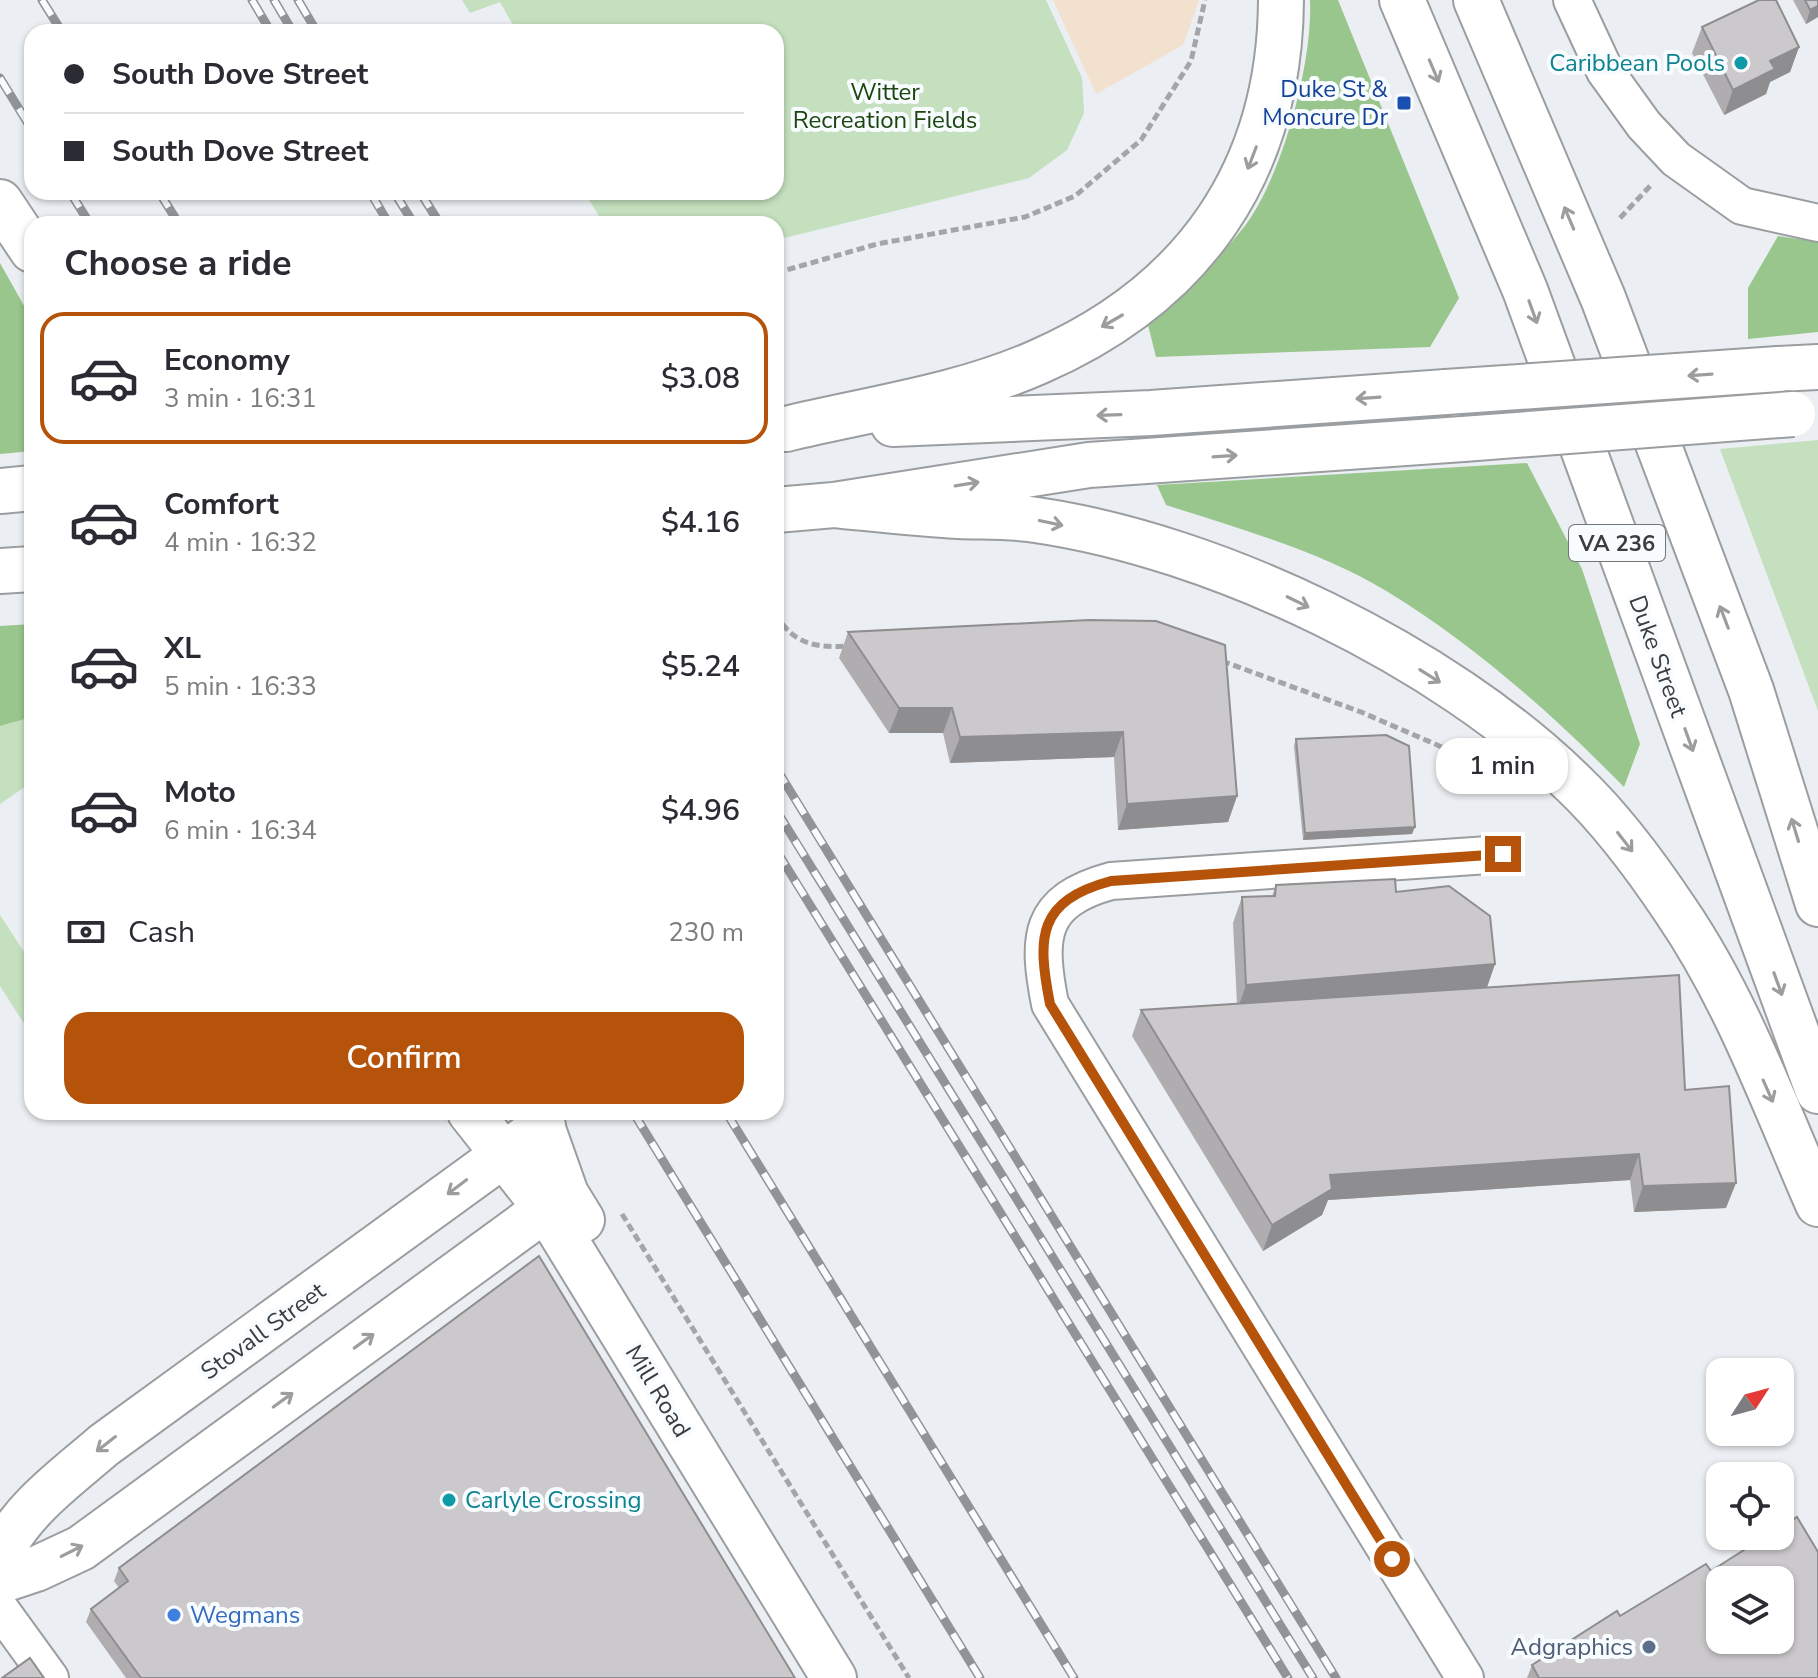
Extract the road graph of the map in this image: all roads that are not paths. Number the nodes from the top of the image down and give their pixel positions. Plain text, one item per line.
1 (1281, 0) edge
2 (1402, 0) edge
3 (1476, 0) edge
4 (1574, 1) edge
5 (0, 202) edge
6 (1818, 223) edge
7 (24, 238) edge
8 (1798, 368) edge
9 (1806, 413) edge
10 (784, 428) edge
11 (784, 429) edge
12 (24, 489) edge
13 (0, 491) edge
14 (834, 505) junction
15 (784, 509) edge
16 (24, 570) edge
17 (0, 571) edge
18 (1751, 690) junction
19 (1818, 800) edge
20 (1503, 854) dead end
21 (1818, 904) edge
22 (1818, 1091) edge
23 (476, 1120) edge
24 (539, 1120) edge
25 (540, 1120) edge
26 (500, 1155) junction
27 (556, 1200) junction
28 (1818, 1204) edge
29 (0, 1554) edge
30 (0, 1581) edge
31 (0, 1609) edge
32 (50, 1678) edge
33 (834, 1678) edge
34 (866, 1678) edge
35 (1465, 1678) edge

1 -> 10 main road
2 -> 22 main road, Duke Street / VA 236
18 -> 3 main road, VA 236
4 - 6 street
5 - 7 main road
8 -> 11 main road, bridge
14 -> 9 main road, bridge
12 - 13 main road
14 - 15 main road
14 -> 28 main road
16 - 17 main road
18 - 19 main road
21 -> 18 main road, VA 236
20 - 35 street
23 - 26 main road, Mill Road
24 - 26 main road, Stovall Street
25 - 27 main road, Mill Road
26 - 27 main road, Mill Road
26 -> 29 main road, Stovall Street
30 -> 27 main road
27 - 33 main road, Mill Road
27 - 34 main road, Mill Road
31 - 32 street

